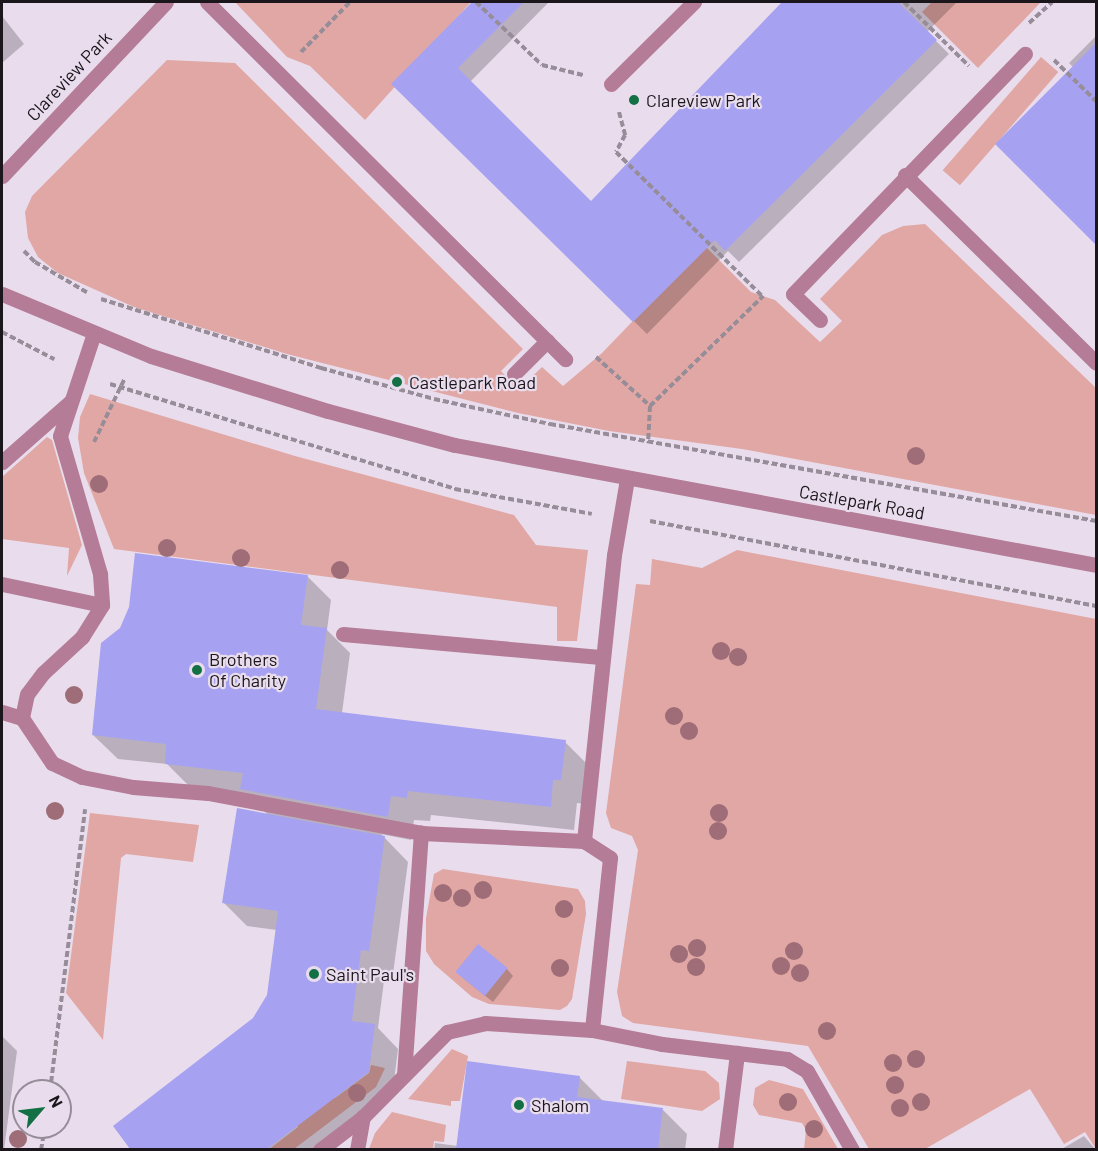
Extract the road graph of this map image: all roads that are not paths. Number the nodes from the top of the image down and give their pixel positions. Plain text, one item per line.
1 (166, 2) edge
2 (207, 2) edge
3 (694, 2) edge
4 (1025, 54) dead end
5 (611, 84) road end
6 (904, 175) junction
7 (2, 176) edge
8 (2, 294) edge
9 (820, 320) dead end
10 (94, 333) junction
11 (547, 341) junction
12 (565, 359) road end
13 (1096, 363) edge
14 (514, 374) dead end
15 (70, 402) junction
16 (2, 462) edge
17 (627, 480) junction
18 (1096, 565) edge
19 (2, 584) edge
20 (102, 605) junction
21 (343, 634) dead end
22 (603, 657) junction
23 (2, 712) edge
24 (22, 718) junction
25 (421, 833) junction
26 (584, 841) junction
27 (592, 1030) junction
28 (737, 1053) junction
29 (405, 1075) junction
30 (363, 1117) junction
31 (320, 1149) edge
32 (357, 1149) edge
33 (725, 1149) edge
34 (852, 1149) edge

1 - 7 street, Clareview Park
2 - 11 street
3 - 5 street
4 - 6 street
6 - 9 street
6 - 13 street
8 - 10 street, Castlepark Road
10 - 15 street
10 - 17 street, Castlepark Road
11 - 12 street
11 - 14 street
15 - 16 street
15 - 20 street
17 - 18 street, Castlepark Road
17 - 22 street
19 - 20 street
20 - 24 street
21 - 22 street
22 - 26 street
23 - 24 street
24 - 25 street
25 - 26 street
25 - 29 street
26 - 27 street
27 - 28 street
27 - 29 street
28 - 33 street
28 - 34 street
29 - 30 street
30 - 31 street
30 - 32 street

